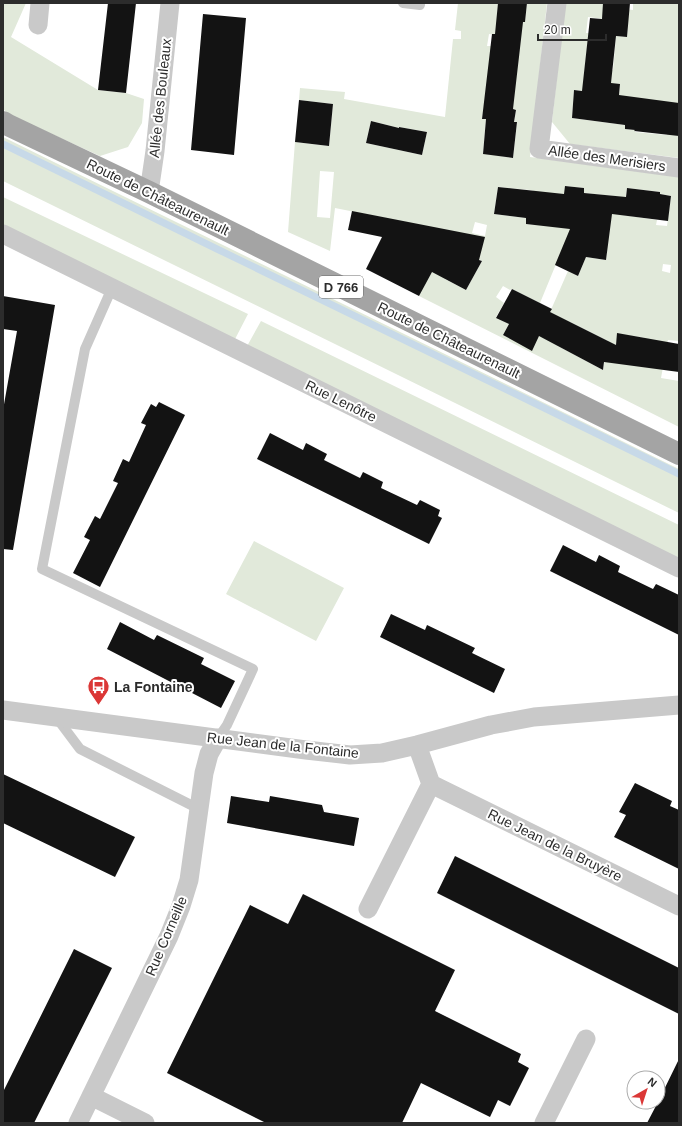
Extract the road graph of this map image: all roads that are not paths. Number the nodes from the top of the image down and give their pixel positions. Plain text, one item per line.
1 (40, 3) edge
2 (170, 3) edge
3 (403, 3) edge
4 (420, 3) edge
5 (557, 3) edge
6 (38, 25) dead end
7 (3, 122) edge
8 (679, 168) edge
9 (149, 192) junction
10 (3, 234) edge
11 (112, 288) junction
12 (679, 454) edge
13 (679, 568) edge
14 (679, 705) edge
15 (3, 710) edge
16 (56, 717) junction
17 (218, 738) junction
18 (416, 745) junction
19 (431, 784) junction
20 (199, 809) junction
21 (679, 906) edge
22 (368, 909) dead end
23 (586, 1039) dead end
24 (91, 1096) junction
25 (78, 1123) edge
26 (145, 1123) edge
27 (544, 1123) edge

1 - 6 street
2 - 9 street, Allée des Bouleaux
3 - 4 lane
5 - 8 street, Allée des Merisiers
7 - 9 main road, Route de Châteaurenault / D 766
9 - 12 main road, Route de Châteaurenault / D 766
10 - 11 street, Rue Lenôtre
11 - 13 street, Rue Lenôtre
11 - 17 lane
14 - 18 street, Rue Jean de la Fontaine
15 - 16 street, Rue Jean de la Fontaine
16 - 17 street, Rue Jean de la Fontaine
16 - 20 lane
17 - 18 street, Rue Jean de la Fontaine
17 - 20 street, Rue Corneille
18 - 19 street
19 - 21 street, Rue Jean de la Bruyère
19 - 22 street
20 - 24 street, Rue Corneille
23 - 27 street
24 - 25 street, Rue Corneille
24 - 26 street

